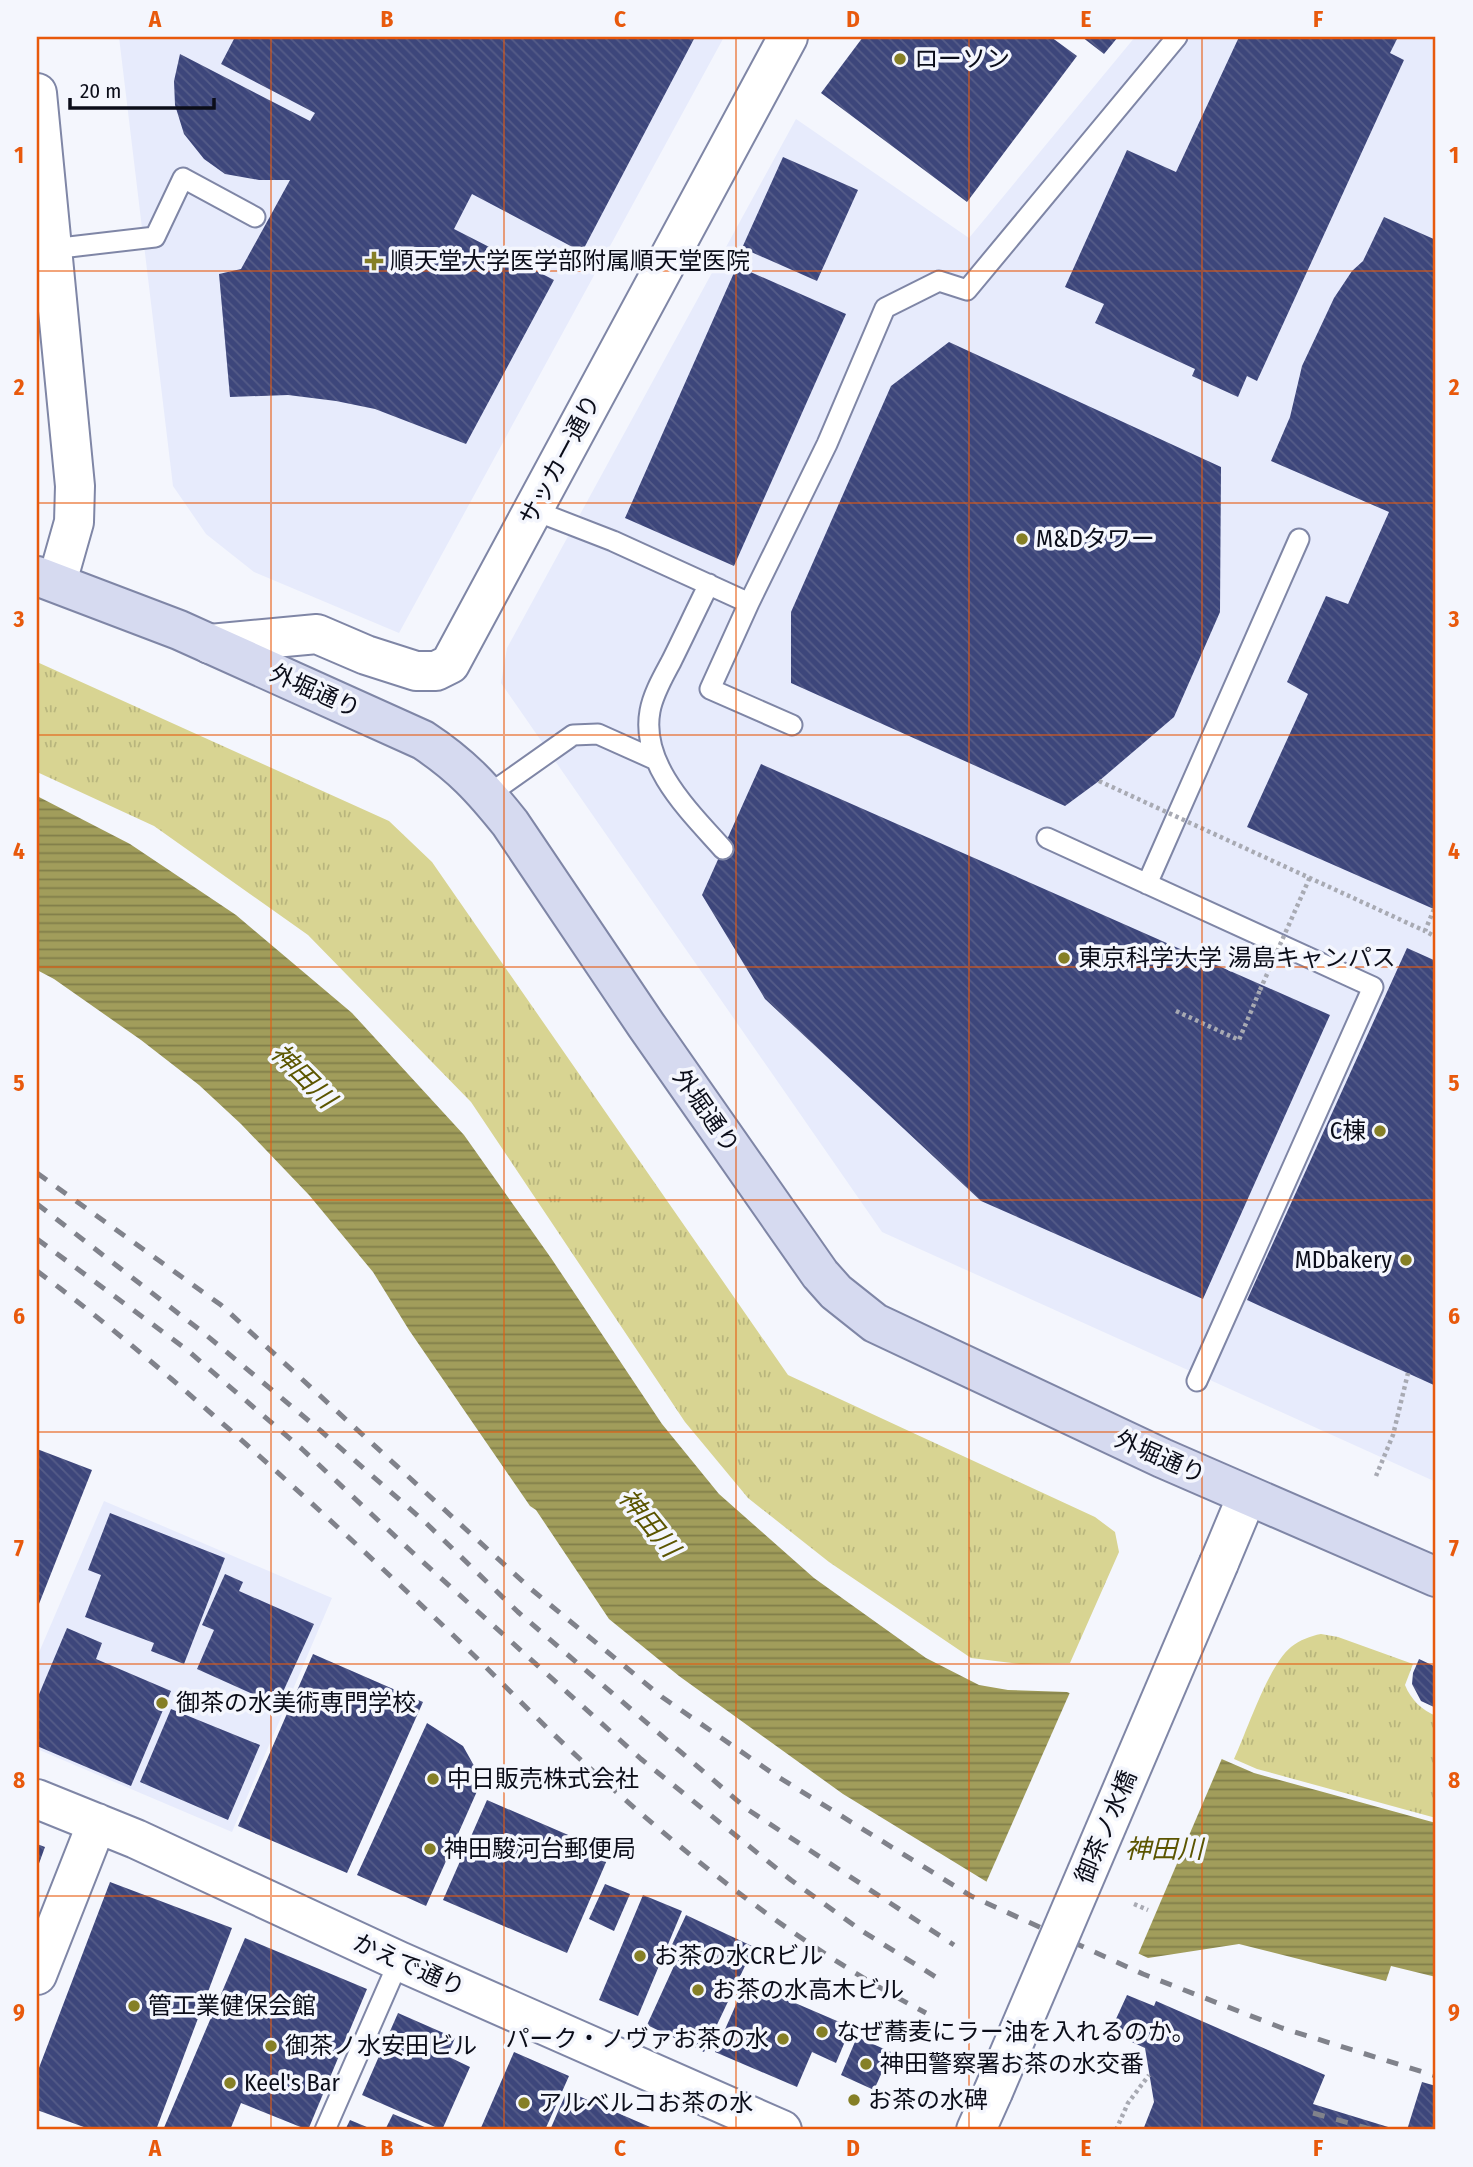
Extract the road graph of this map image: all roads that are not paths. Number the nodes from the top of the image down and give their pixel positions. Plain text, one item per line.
1 (788, 37) edge
2 (1177, 37) edge
3 (37, 93) edge
4 (255, 217) dead end
5 (52, 248) junction
6 (533, 510) junction
7 (1299, 539) dead end
8 (47, 579) edge
9 (709, 584) junction
10 (749, 603) junction
11 (210, 644) junction
12 (792, 725) dead end
13 (656, 760) junction
14 (488, 795) junction
15 (1047, 838) dead end
16 (723, 849) dead end
17 (1147, 884) junction
18 (1197, 1381) dead end
19 (1247, 1496) junction
20 (1436, 1577) edge
21 (37, 1799) edge
22 (97, 1823) junction
23 (399, 1961) junction
24 (37, 1975) edge
25 (325, 2130) edge
26 (782, 2130) edge
27 (976, 2130) edge

1 - 6 street, サッカー通り
2 - 10 lane
3 - 5 street
4 - 5 lane
5 - 8 street
6 - 9 lane
6 - 11 street, サッカー通り
7 - 17 lane
8 - 11 main road, 外堀通り
9 - 10 lane
9 - 13 lane
10 - 12 lane
11 - 14 main road, 外堀通り
13 - 14 lane
13 - 16 lane
14 - 19 main road, 外堀通り
15 - 17 lane
17 - 18 lane
19 - 20 main road, 外堀通り
19 - 27 street, 御茶ノ水橋, bridge
21 - 22 street, かえで通り
22 - 23 street, かえで通り
22 - 24 street
23 - 25 lane
23 - 26 street, かえで通り

